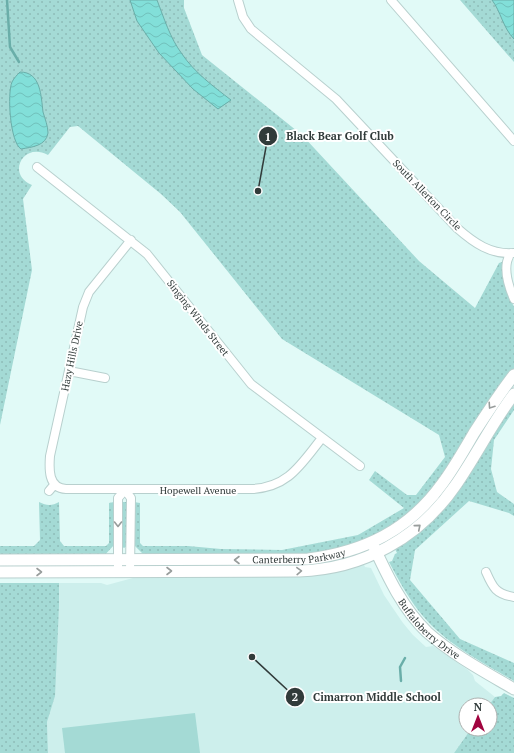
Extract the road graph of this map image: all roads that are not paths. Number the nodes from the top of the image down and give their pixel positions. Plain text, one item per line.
1 (238, 0) edge
2 (391, 0) edge
3 (514, 141) edge
4 (37, 167) dead end
5 (131, 240) junction
6 (513, 253) edge
7 (514, 299) edge
8 (69, 371) junction
9 (514, 375) edge
10 (105, 378) dead end
11 (514, 394) edge
12 (322, 438) junction
13 (360, 466) dead end
14 (52, 488) joint
15 (125, 490) junction
16 (372, 543) junction
17 (377, 553) junction
18 (0, 560) edge
19 (130, 560) junction
20 (118, 566) junction
21 (130, 571) junction
22 (0, 572) edge
23 (486, 572) dead end
24 (514, 597) edge
25 (514, 689) edge

1 - 6 street, South Allerton Circle
2 - 3 street
4 - 5 street, Singing Winds Street
5 - 8 street, Hazy Hills Drive
5 - 12 street, Singing Winds Street
6 - 7 street, South Allerton Circle
8 - 10 street
8 - 14 street, Hazy Hills Drive
9 -> 16 street, Canterberry Parkway
17 -> 11 street, Canterberry Parkway
12 - 13 street, Singing Winds Street
12 - 15 street, Hopewell Avenue
14 - 15 street, Hopewell Avenue
15 - 19 street
15 -> 20 street
16 - 17 street, Buffaloberry Drive
16 -> 19 street, Canterberry Parkway
21 -> 17 street, Canterberry Parkway
17 - 25 street, Buffaloberry Drive
18 - 20 street, Canterberry Parkway
19 - 20 street, Canterberry Parkway
19 - 21 street
20 - 21 street, Canterberry Parkway
22 -> 20 street, Canterberry Parkway
23 - 24 street

